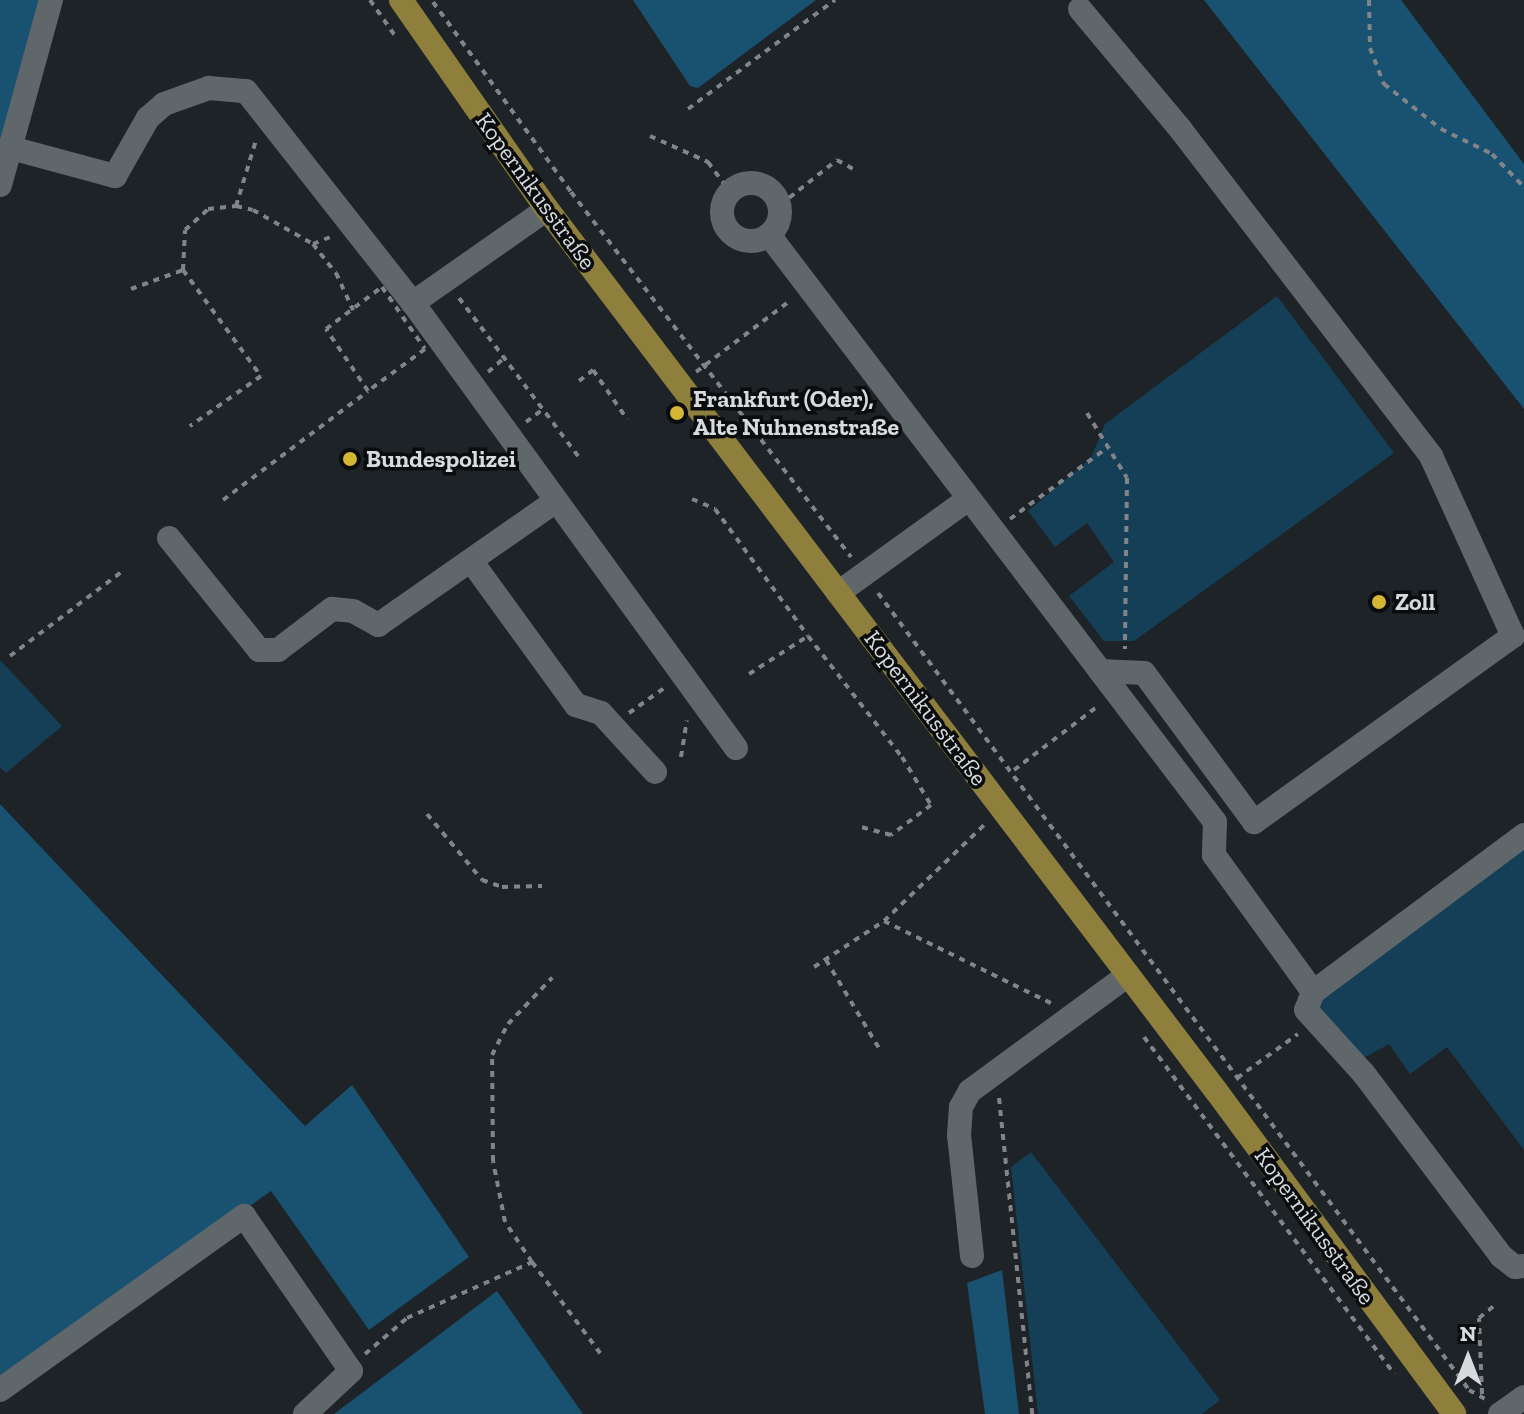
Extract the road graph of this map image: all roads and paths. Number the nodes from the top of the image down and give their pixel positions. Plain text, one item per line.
1 (51, 0) edge
2 (401, 0) edge
3 (431, 0) edge
4 (835, 0) edge
5 (1369, 0) edge
6 (1080, 9) dead end
7 (688, 109) dead end
8 (264, 114) junction
9 (650, 136) dead end
10 (11, 148) junction
11 (857, 171) dead end
12 (0, 185) edge
13 (1524, 187) edge
14 (730, 192) junction
15 (780, 205) junction
16 (236, 206) junction
17 (547, 209) junction
18 (769, 235) junction
19 (183, 270) junction
20 (446, 280) junction
21 (809, 286) junction
22 (131, 289) dead end
23 (413, 303) junction
24 (353, 310) junction
25 (707, 363) junction
26 (579, 381) dead end
27 (679, 385) junction
28 (368, 391) junction
29 (1087, 413) dead end
30 (627, 419) dead end
31 (190, 426) dead end
32 (1108, 447) junction
33 (578, 456) dead end
34 (692, 499) dead end
35 (223, 500) dead end
36 (967, 500) junction
37 (556, 501) junction
38 (992, 532) junction
39 (169, 538) dead end
40 (472, 562) junction
41 (124, 570) dead end
42 (864, 574) junction
43 (838, 593) junction
44 (808, 636) junction
45 (10, 656) dead end
46 (1112, 671) junction
47 (682, 674) junction
48 (749, 674) dead end
49 (1098, 706) dead end
50 (611, 726) junction
51 (736, 748) dead end
52 (1014, 770) junction
53 (655, 772) dead end
54 (427, 814) dead end
55 (985, 824) dead end
56 (862, 827) dead end
57 (1524, 835) edge
58 (542, 886) dead end
59 (884, 921) junction
60 (826, 960) junction
61 (814, 967) dead end
62 (1128, 975) junction
63 (552, 978) dead end
64 (1313, 992) junction
65 (1073, 1015) junction
66 (1313, 1023) junction
67 (880, 1050) dead end
68 (996, 1071) junction
69 (1238, 1077) junction
70 (1217, 1092) junction
71 (972, 1256) dead end
72 (532, 1262) junction
73 (1524, 1266) edge
74 (1494, 1306) dead end
75 (603, 1357) dead end
76 (351, 1371) junction
77 (0, 1390) edge
78 (1482, 1394) junction
79 (1524, 1397) edge
80 (1494, 1409) edge
81 (305, 1414) edge
82 (1032, 1414) edge
83 (1454, 1414) edge

1 - 10 street
2 - 17 main road, Kopernikusstraße
3 - 25 path
4 - 7 path
5 - 13 path
6 - 46 street
8 - 10 street
8 - 16 path
8 - 23 street
9 - 14 path
10 - 12 street
11 - 15 path
14 - 15 street
14 - 18 street
15 - 18 street
16 - 19 path
16 - 24 path
17 - 20 street
17 - 27 main road, Kopernikusstraße
18 - 21 street
19 - 22 path
19 - 31 path
20 - 23 street
20 - 33 path
21 - 25 path
21 - 36 street
23 - 37 street
24 - 28 path
24 - 28 path
25 - 27 path
25 - 42 path
26 - 30 path
27 - 43 main road, Kopernikusstraße
28 - 35 path
29 - 32 path
32 - 38 path
32 - 46 path
34 - 44 path
36 - 38 street
36 - 42 street
37 - 40 street
37 - 47 street
38 - 46 street
39 - 40 street
40 - 50 street
41 - 45 path
42 - 43 street
42 - 52 path
43 - 62 main road, Kopernikusstraße
44 - 48 path
44 - 56 path
46 - 64 street
47 - 50 path
47 - 51 street
49 - 52 path
50 - 53 street
52 - 69 path
54 - 58 path
55 - 59 path
57 - 64 street
59 - 60 path
59 - 65 path
60 - 61 path
60 - 67 path
62 - 65 street
62 - 70 main road, Kopernikusstraße
63 - 72 path
64 - 66 street
65 - 68 street
66 - 69 path
66 - 73 street
68 - 71 street
68 - 82 path
69 - 70 path
69 - 78 path
70 - 83 main road, Kopernikusstraße
72 - 75 path
72 - 76 path
74 - 78 path
76 - 77 street
76 - 81 street
78 - 80 path
79 - 80 street

